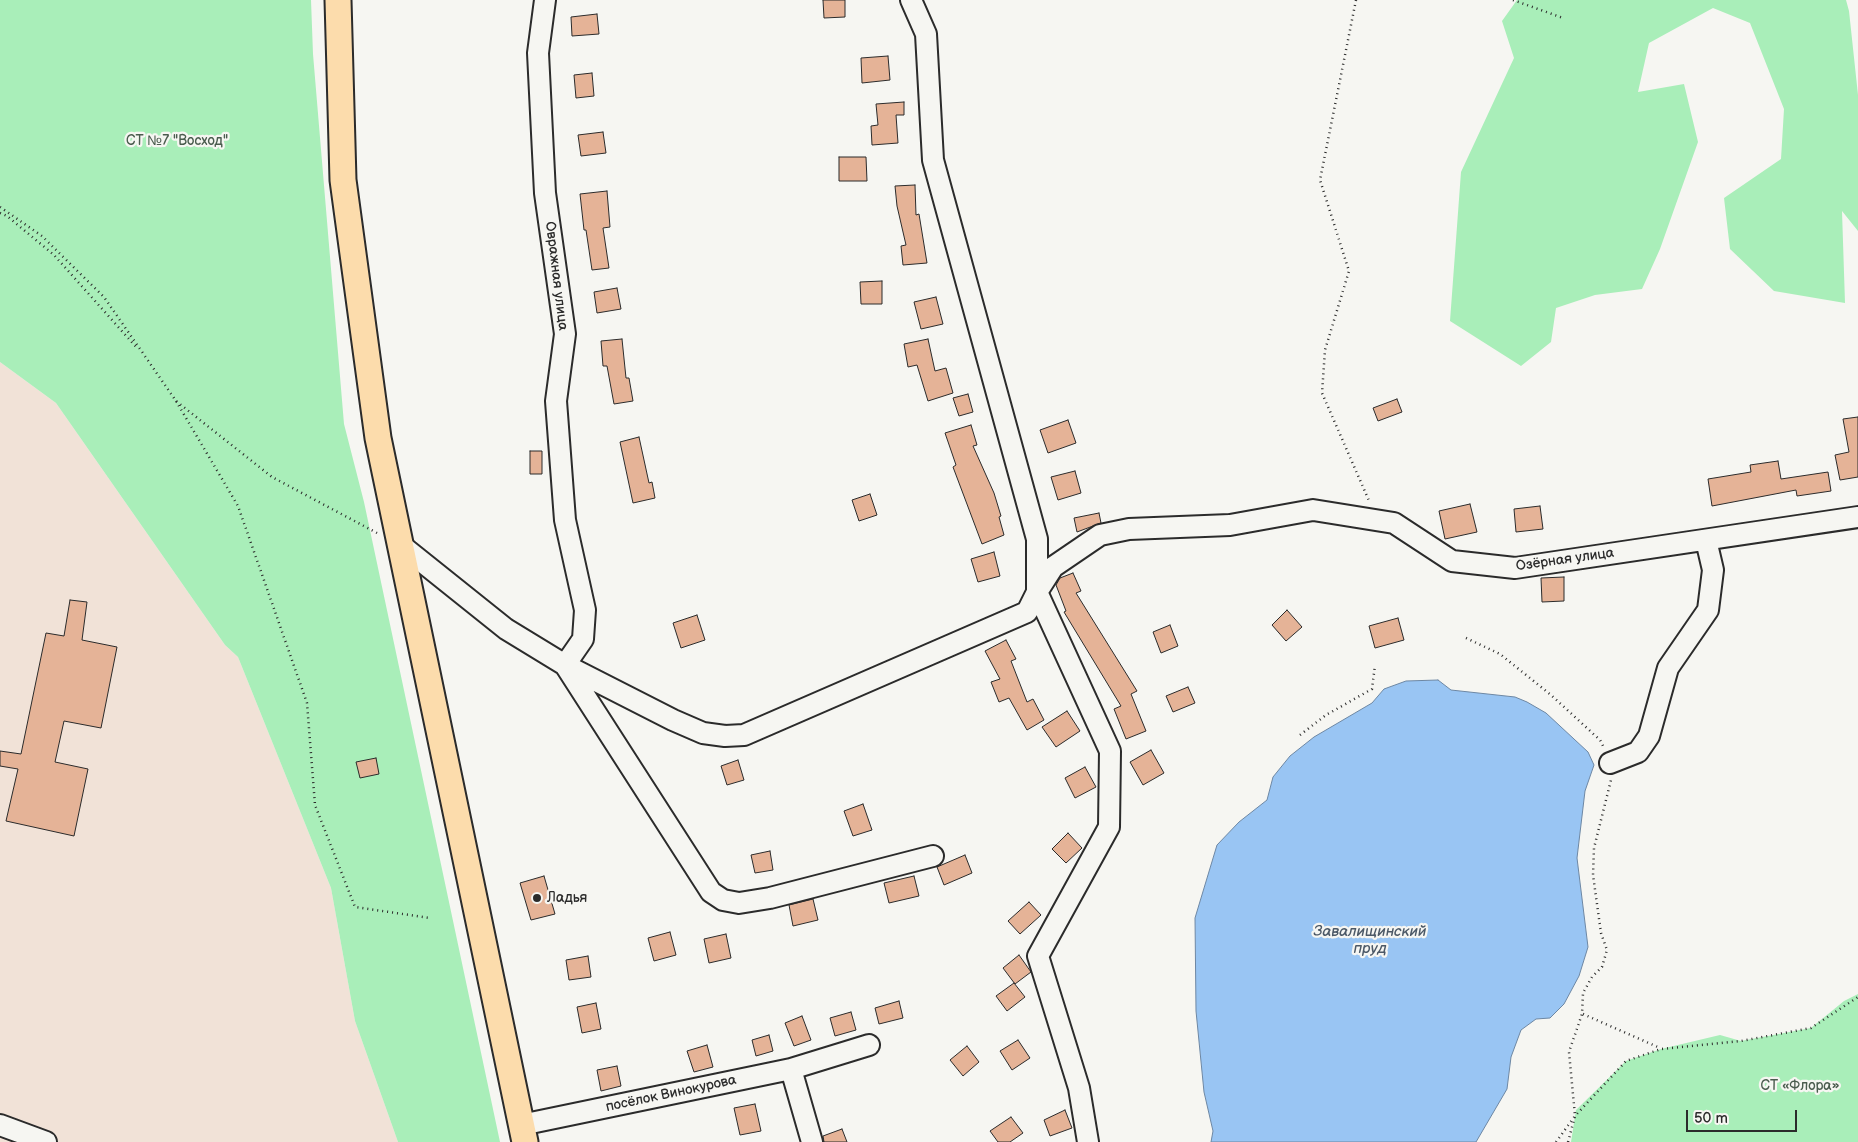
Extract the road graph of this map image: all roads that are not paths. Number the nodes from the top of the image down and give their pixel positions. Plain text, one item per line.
1 (338, 0) edge
2 (546, 0) edge
3 (911, 0) edge
4 (1858, 517) edge
5 (1706, 540) junction
6 (401, 546) junction
7 (1037, 592) junction
8 (565, 665) junction
9 (1610, 762) road end
10 (933, 856) dead end
11 (869, 1045) dead end
12 (791, 1069) junction
13 (0, 1125) edge
14 (523, 1133) edge
15 (46, 1142) edge
16 (812, 1142) edge
17 (1088, 1142) edge

1 - 6 main road
2 - 8 street, Овражная улица
3 - 7 street
4 - 5 street, Озёрная улица
5 - 7 street, Озёрная улица
5 - 9 street
6 - 8 street, Озёрная улица
6 - 14 main road
7 - 8 street, Озёрная улица
7 - 17 street
8 - 10 street
11 - 12 street, посёлок Винокурова
12 - 14 street, посёлок Винокурова
12 - 16 street
13 - 15 street

